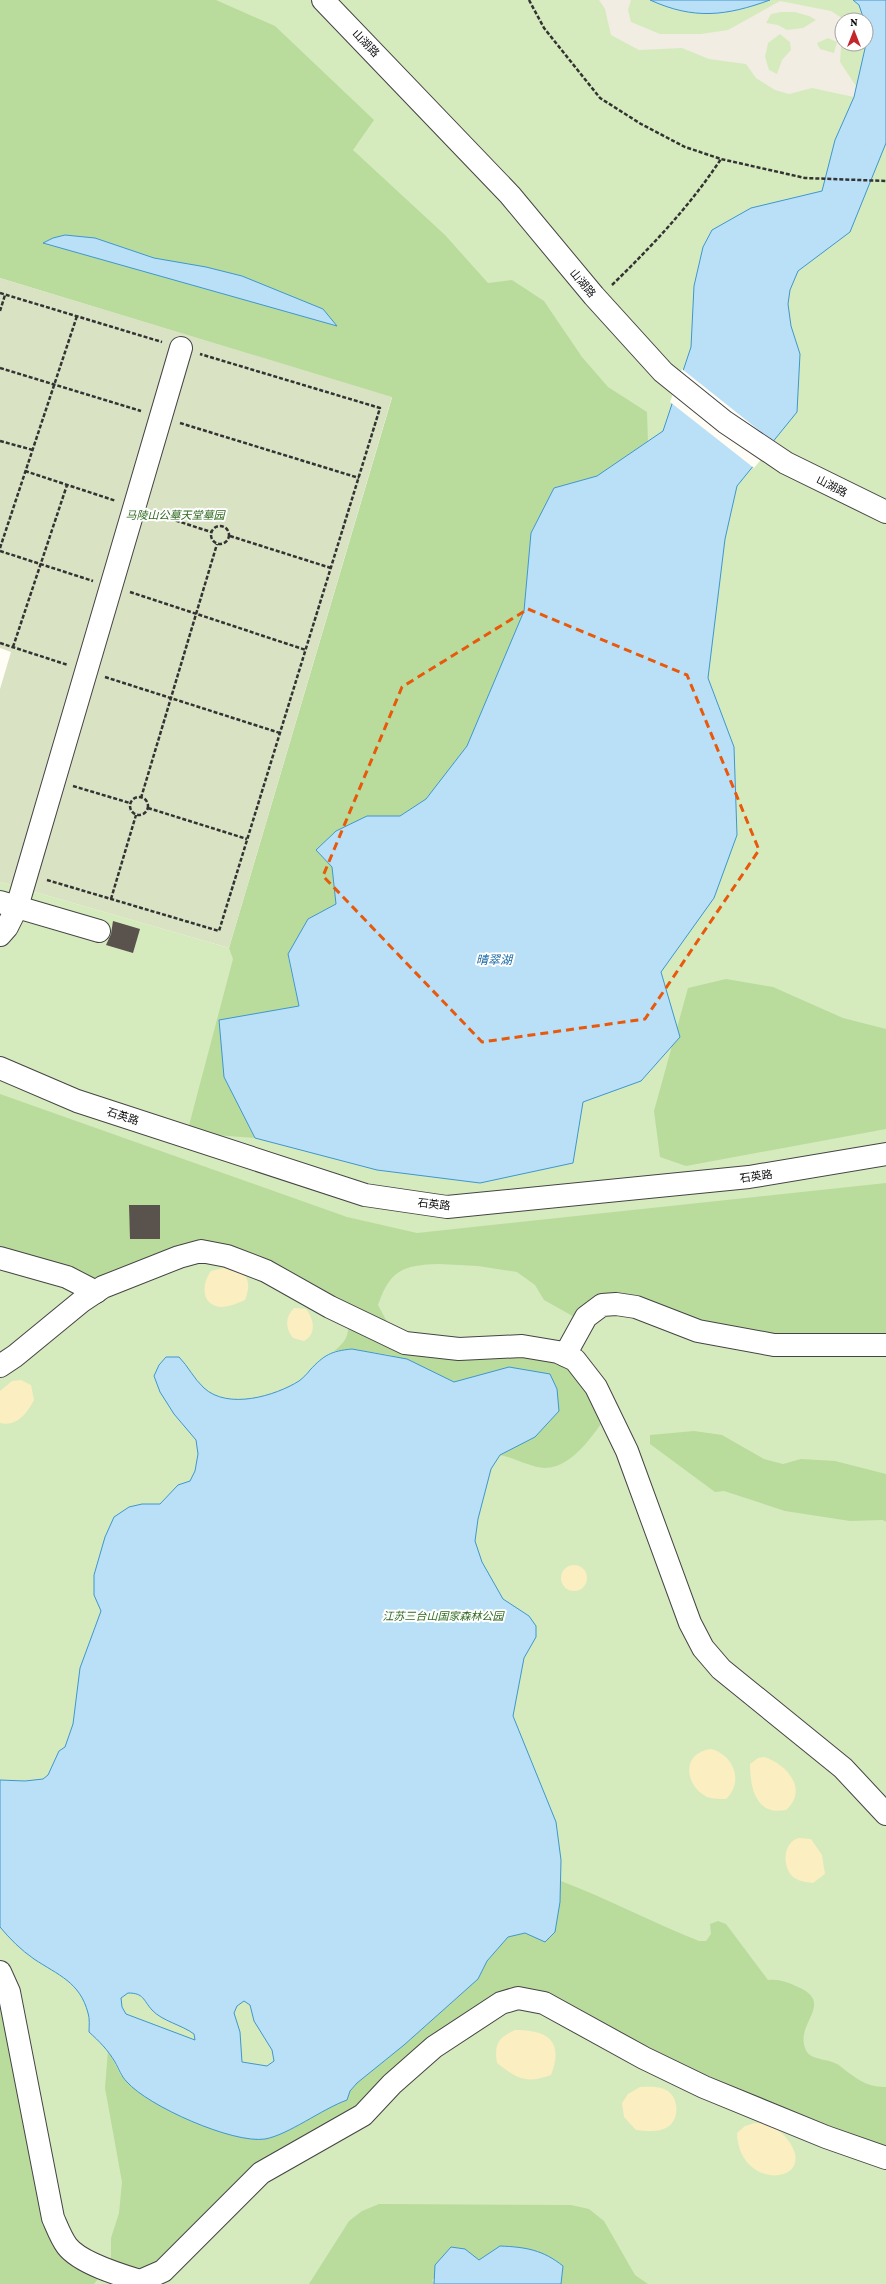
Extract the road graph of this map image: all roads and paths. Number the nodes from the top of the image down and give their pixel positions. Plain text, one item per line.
1 (323, 0) edge
2 (529, 0) edge
3 (721, 159) junction
4 (886, 181) edge
5 (0, 293) edge
6 (5, 295) junction
7 (598, 300) junction
8 (0, 311) edge
9 (77, 316) junction
10 (181, 348) junction
11 (0, 441) edge
12 (32, 450) junction
13 (67, 485) dead end
14 (886, 512) edge
15 (230, 536) junction
16 (217, 544) junction
17 (0, 548) edge
18 (0, 551) edge
19 (41, 564) junction
20 (331, 568) junction
21 (111, 586) junction
22 (196, 614) junction
23 (0, 643) edge
24 (13, 647) junction
25 (306, 650) junction
26 (86, 671) junction
27 (170, 698) junction
28 (280, 733) junction
29 (54, 780) junction
30 (141, 798) junction
31 (130, 803) junction
32 (148, 808) junction
33 (136, 815) junction
34 (247, 839) junction
35 (27, 874) junction
36 (111, 899) junction
37 (9, 905) edge
38 (99, 932) dead end
39 (0, 935) edge
40 (0, 1068) edge
41 (886, 1154) edge
42 (0, 1258) edge
43 (96, 1292) junction
44 (886, 1345) edge
45 (565, 1355) junction
46 (0, 1366) edge
47 (886, 1814) edge
48 (0, 1972) edge
49 (886, 2158) edge

1 - 7 street, 山湖路
2 - 3 path
3 - 4 path
3 - 7 path
5 - 6 path
6 - 8 path
6 - 9 path
7 - 14 street, 山湖路
9 - 10 path
9 - 12 path
10 - 20 path
10 - 21 street
11 - 12 path
12 - 17 path
13 - 19 path
15 - 16 path
15 - 16 path
15 - 20 path
16 - 22 path
18 - 19 path
19 - 21 path
19 - 24 path
20 - 25 path
21 - 22 path
21 - 26 street
22 - 25 path
22 - 27 path
23 - 24 path
24 - 26 path
25 - 28 path
26 - 27 path
26 - 29 street
27 - 28 path
27 - 30 path
28 - 34 path
29 - 31 path
29 - 35 street
30 - 31 path
30 - 32 path
31 - 33 path
32 - 33 path
32 - 34 path
33 - 36 path
34 - 36 path
35 - 36 path
35 - 37 street
37 - 38 street
37 - 39 street
40 - 41 street, 石英路
42 - 43 street
43 - 45 street
43 - 46 street
44 - 45 street
45 - 47 street
48 - 49 street

